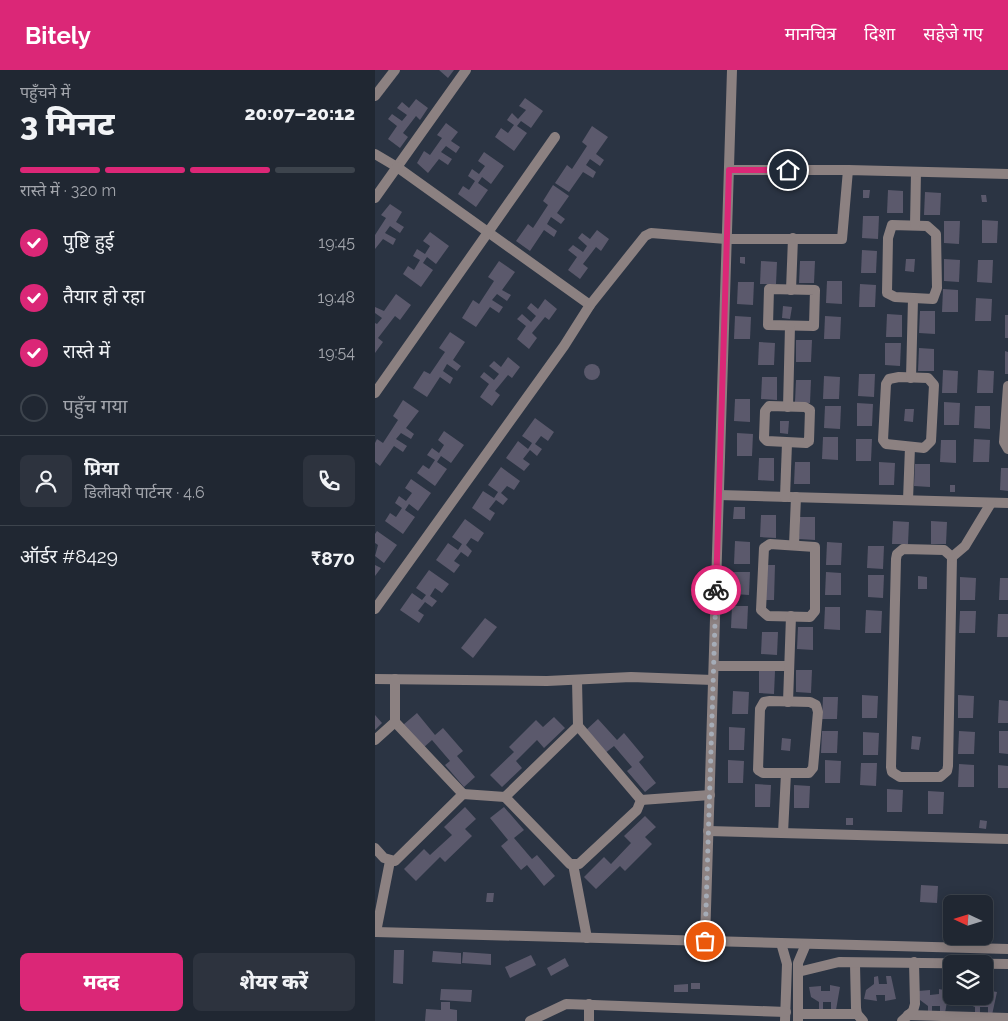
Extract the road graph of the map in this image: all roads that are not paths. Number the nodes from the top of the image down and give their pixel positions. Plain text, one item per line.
1 (395, 70) edge
2 (467, 70) edge
3 (732, 70) edge
4 (375, 96) edge
5 (555, 137) dead end
6 (375, 154) edge
7 (397, 167) junction
8 (729, 170) junction
9 (848, 170) junction
10 (916, 172) junction
11 (1008, 174) edge
12 (375, 198) edge
13 (915, 225) junction
14 (489, 231) junction
15 (793, 238) junction
16 (726, 239) junction
17 (791, 290) junction
18 (913, 299) junction
19 (590, 305) junction
20 (790, 326) junction
21 (911, 378) junction
22 (1008, 386) edge
23 (375, 393) edge
24 (788, 407) junction
25 (787, 443) junction
26 (910, 448) junction
27 (1008, 449) edge
28 (719, 495) junction
29 (791, 497) junction
30 (909, 500) junction
31 (991, 503) junction
32 (1008, 503) edge
33 (794, 545) junction
34 (952, 557) junction
35 (375, 608) edge
36 (791, 616) junction
37 (715, 666) junction
38 (789, 666) junction
39 (375, 679) edge
40 (395, 679) junction
41 (577, 680) junction
42 (713, 680) junction
43 (788, 702) junction
44 (395, 722) junction
45 (578, 726) junction
46 (375, 740) edge
47 (786, 773) junction
48 (463, 794) junction
49 (710, 795) junction
50 (505, 797) junction
51 (641, 800) junction
52 (709, 831) junction
53 (783, 833) junction
54 (1008, 839) edge
55 (375, 848) edge
56 (390, 861) junction
57 (573, 864) junction
58 (376, 932) edge
59 (587, 938) junction
60 (705, 941) junction
61 (781, 943) junction
62 (806, 944) junction
63 (1008, 949) edge
64 (914, 962) junction
65 (855, 964) junction
66 (1008, 964) edge
67 (798, 972) junction
68 (589, 1004) junction
69 (785, 1017) edge
70 (798, 1018) edge
71 (860, 1018) edge
72 (905, 1018) edge
73 (1008, 1018) edge
74 (530, 1021) edge
75 (589, 1021) edge

1 - 4 street
2 - 7 street
3 - 8 street
5 - 14 street
6 - 7 street
7 - 12 street
7 - 14 street
8 - 9 street
8 - 16 street
9 - 10 street
9 - 15 street
10 - 11 street
10 - 13 street
13 - 18 street
13 - 18 street
14 - 19 street
14 - 23 street
15 - 16 street
15 - 17 street
16 - 19 street
16 - 28 street
17 - 20 street
17 - 20 street
18 - 21 street
19 - 35 street
20 - 24 street
21 - 26 street
21 - 26 street
22 - 27 street
24 - 25 street
24 - 25 street
25 - 29 street
26 - 30 street
28 - 29 street
28 - 37 street
29 - 30 street
29 - 33 street
30 - 31 street
31 - 32 street
31 - 34 street
33 - 36 street
33 - 36 street
34 - 34 street
36 - 38 street
37 - 38 street
37 - 42 street
38 - 43 street
39 - 40 street
40 - 41 street
40 - 44 street
41 - 42 street
41 - 45 street
42 - 49 street
43 - 47 street
43 - 47 street
44 - 46 street
44 - 48 street
45 - 50 street
45 - 51 street
47 - 53 street
48 - 50 street
48 - 56 street
49 - 51 street
49 - 52 street
50 - 57 street
51 - 57 street
52 - 53 street
52 - 60 street
53 - 54 street
55 - 56 street
56 - 58 street
57 - 59 street
58 - 59 street
59 - 60 street
60 - 61 street
61 - 62 street
61 - 69 street
62 - 63 street
62 - 67 street
64 - 65 street
64 - 66 street
64 - 72 street
65 - 67 street
65 - 71 street
67 - 70 street
68 - 69 street
68 - 74 street
68 - 75 street
70 - 71 street
72 - 73 street

